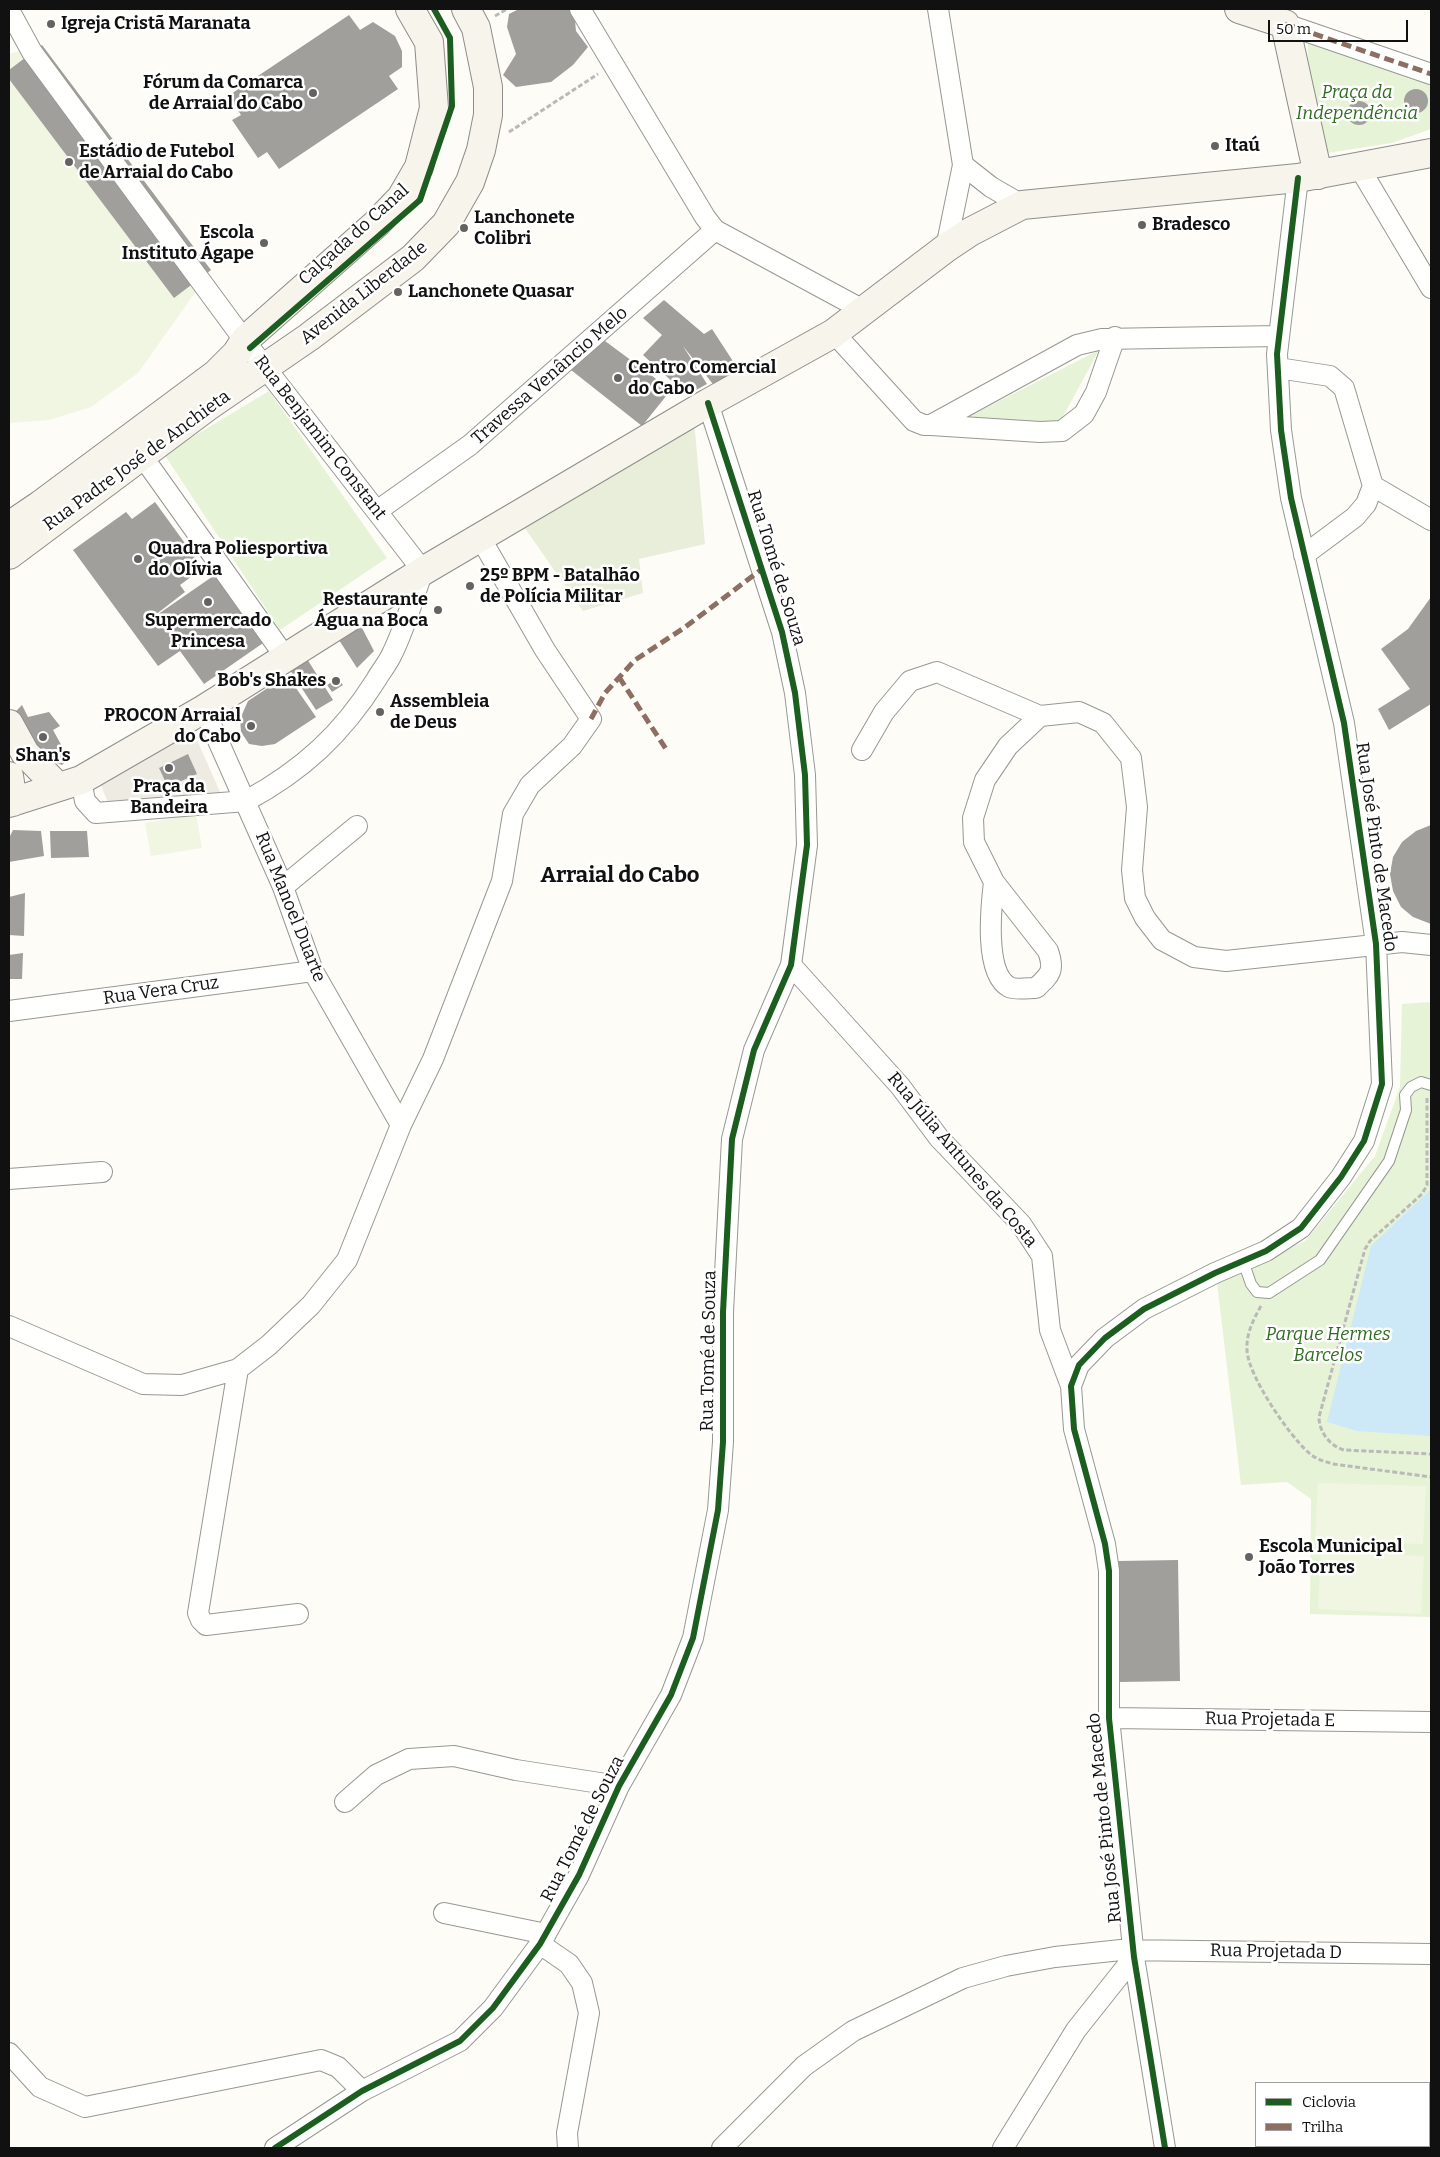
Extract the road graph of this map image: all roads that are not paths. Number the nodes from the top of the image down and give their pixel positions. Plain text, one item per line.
1 (410, 9) edge
2 (466, 9) edge
3 (580, 9) edge
4 (938, 9) edge
5 (1240, 9) edge
6 (9, 10) edge
7 (1285, 24) junction
8 (1431, 74) edge
9 (1431, 153) edge
10 (963, 165) junction
11 (1359, 167) junction
12 (1308, 177) junction
13 (1022, 206) junction
14 (715, 230) junction
15 (946, 248) junction
16 (1431, 288) edge
17 (865, 311) junction
18 (834, 333) junction
19 (1278, 336) junction
20 (1114, 337) junction
21 (245, 340) junction
22 (1278, 368) junction
23 (265, 369) junction
24 (708, 403) junction
25 (931, 425) junction
26 (136, 447) junction
27 (1373, 486) junction
28 (377, 511) junction
29 (1431, 520) edge
30 (9, 526) edge
31 (481, 539) junction
32 (9, 555) edge
33 (1304, 555) junction
34 (423, 571) junction
35 (286, 658) junction
36 (204, 709) junction
37 (1040, 716) junction
38 (9, 724) edge
39 (862, 750) dead end
40 (17, 757) edge
41 (70, 784) junction
42 (10, 793) edge
43 (246, 801) junction
44 (357, 826) dead end
45 (994, 882) junction
46 (283, 887) junction
47 (1376, 944) junction
48 (1431, 945) edge
49 (791, 965) junction
50 (313, 970) junction
51 (9, 1011) edge
52 (1431, 1085) edge
53 (402, 1125) junction
54 (102, 1172) dead end
55 (9, 1179) edge
56 (1243, 1261) junction
57 (9, 1326) edge
58 (238, 1369) junction
59 (1071, 1386) junction
60 (298, 1614) dead end
61 (1109, 1718) junction
62 (1431, 1722) edge
63 (619, 1786) junction
64 (345, 1802) dead end
65 (444, 1912) dead end
66 (543, 1939) junction
67 (1129, 1952) junction
68 (1431, 1954) edge
69 (9, 2053) edge
70 (362, 2091) junction
71 (275, 2148) edge
72 (568, 2148) edge
73 (722, 2148) edge
74 (1003, 2148) edge
75 (1165, 2148) edge

1 - 21 main road
2 - 23 main road, Avenida Liberdade
3 - 14 street
4 - 10 street
5 - 7 main road
6 - 21 street, Rua Benjamim Constant
7 - 8 street
7 - 12 main road
9 - 11 main road
10 - 13 street
10 - 15 street
11 - 12 main road
11 - 16 street
12 - 13 main road
12 - 19 street, Rua José Pinto de Macedo
13 - 15 main road
14 - 17 street
14 - 28 street, Travessa Venâncio Melo
15 - 17 main road
17 - 18 main road
18 - 24 main road
18 - 25 street
19 - 20 street
19 - 22 street, Rua José Pinto de Macedo
20 - 25 street
20 - 25 street
21 - 23 street, Rua Benjamim Constant
21 - 26 main road, Rua Padre José de Anchieta
22 - 27 street
22 - 33 street, Rua José Pinto de Macedo
23 - 26 main road, Rua Padre José de Anchieta
23 - 28 street, Rua Benjamim Constant
24 - 31 main road
24 - 49 street, Rua Tomé de Souza
26 - 30 main road, Rua Padre José de Anchieta
26 - 32 main road, Rua Padre José de Anchieta
26 - 35 street
27 - 29 street
27 - 33 street
28 - 34 street, Rua Benjamim Constant
31 - 34 main road
31 - 53 street
33 - 47 street, Rua José Pinto de Macedo
34 - 35 main road
34 - 43 street
35 - 36 main road
36 - 41 main road
36 - 43 street, Rua Manoel Duarte
37 - 39 street
37 - 45 street
37 - 47 street
38 - 40 main road
40 - 41 main road
41 - 42 main road
41 - 43 street
43 - 46 street, Rua Manoel Duarte
44 - 46 street
45 - 45 street
46 - 50 street, Rua Manoel Duarte
47 - 48 street
47 - 56 street, Rua José Pinto de Macedo
49 - 59 street, Rua Júlia Antunes da Costa
49 - 63 street, Rua Tomé de Souza
50 - 51 street, Rua Vera Cruz
50 - 53 street, Rua Manoel Duarte
52 - 56 lane
53 - 58 street
54 - 55 street
56 - 59 street, Rua José Pinto de Macedo
57 - 58 street
58 - 60 street
59 - 61 street, Rua José Pinto de Macedo
61 - 62 street, Rua Projetada E
61 - 67 street, Rua José Pinto de Macedo
63 - 64 street
63 - 66 street, Rua Tomé de Souza
65 - 66 street
66 - 70 street, Rua Tomé de Souza
66 - 72 street
67 - 68 street, Rua Projetada D
67 - 73 street, Rua Projetada D
67 - 74 street
67 - 75 street, Rua José Pinto de Macedo
69 - 70 street
70 - 71 street, Rua Tomé de Souza

